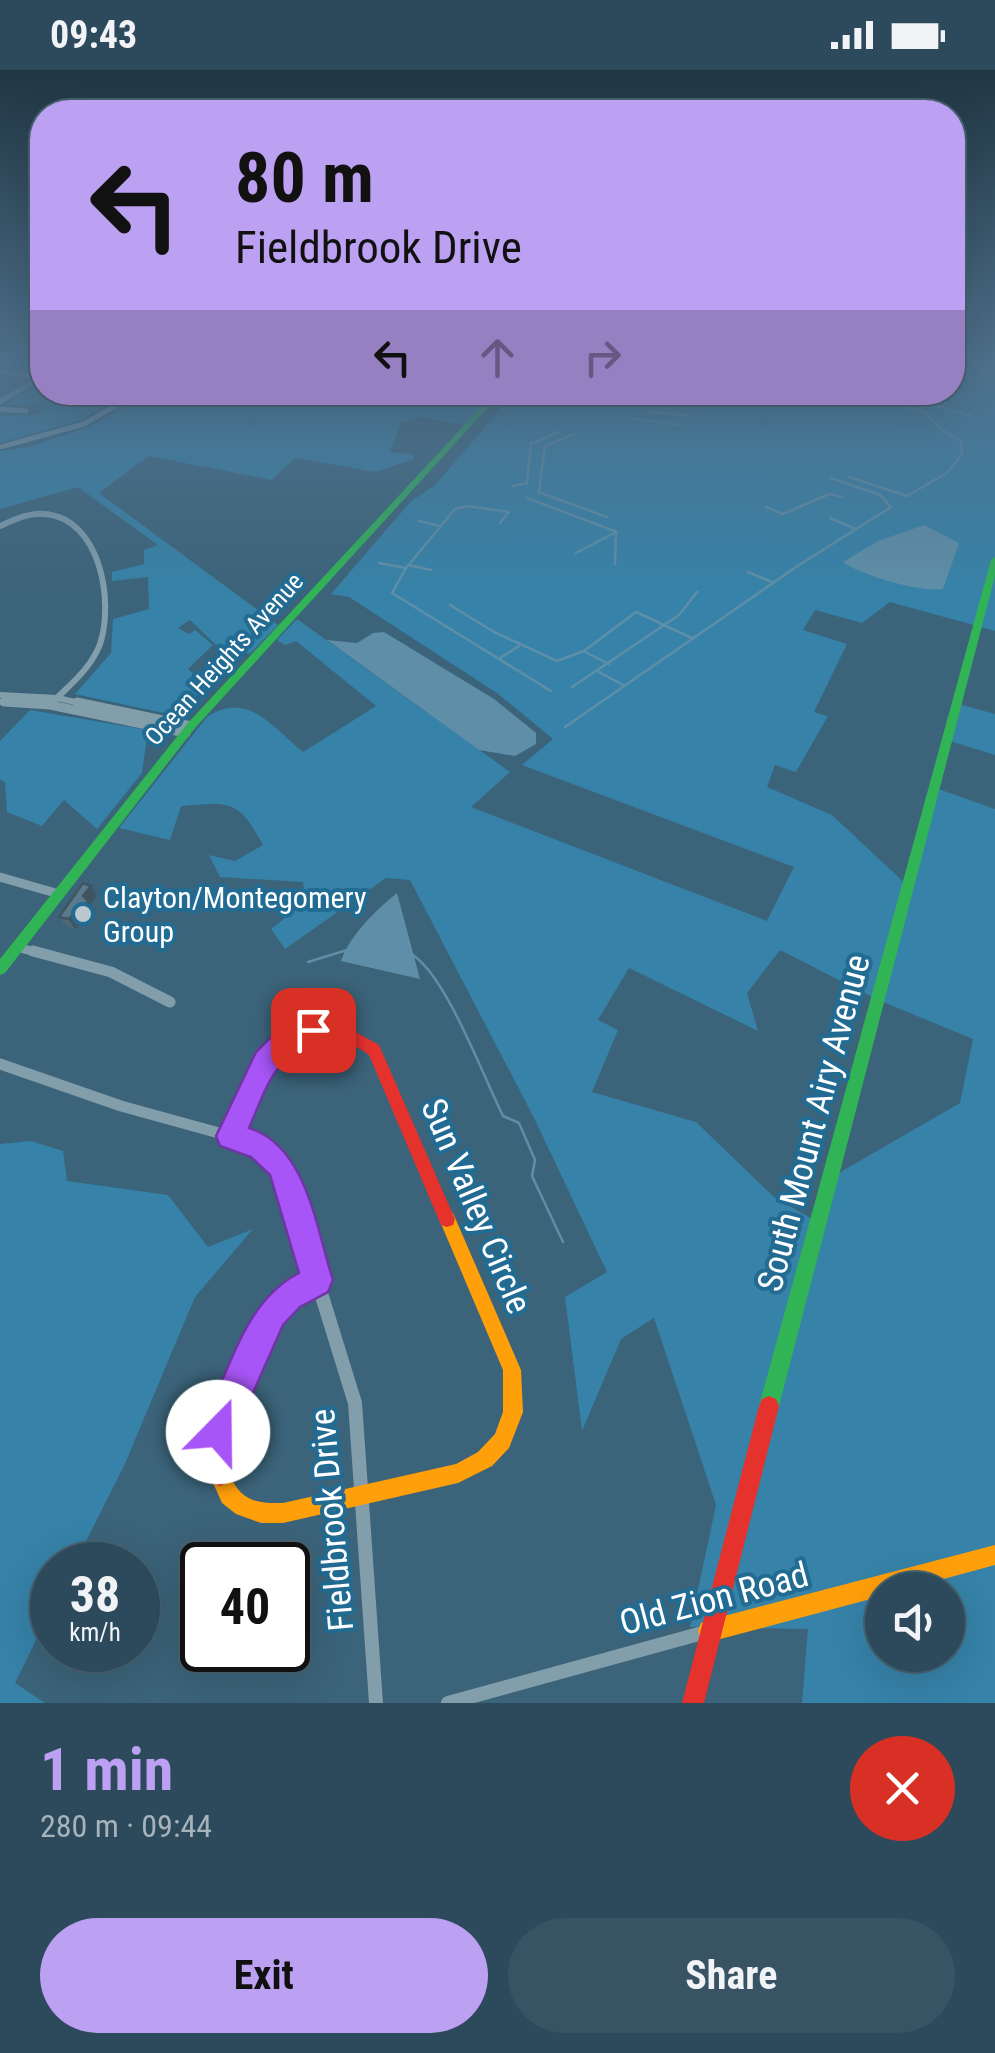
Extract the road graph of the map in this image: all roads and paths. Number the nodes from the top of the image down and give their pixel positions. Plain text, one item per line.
1 (452, 443) edge
2 (0, 526) edge
3 (995, 560) edge
4 (0, 698) edge
5 (53, 702) junction
6 (189, 730) junction
7 (0, 877) edge
8 (59, 894) junction
9 (17, 948) junction
10 (0, 969) edge
11 (170, 1002) dead end
12 (0, 1064) edge
13 (230, 1136) junction
14 (317, 1280) junction
15 (363, 1494) junction
16 (995, 1555) edge
17 (709, 1631) junction
18 (376, 1703) edge
19 (448, 1703) edge
20 (693, 1703) edge

1 - 6 street, Ocean Heights Avenue
2 - 5 street
3 - 17 street, South Mount Airy Avenue
4 - 5 street
5 - 6 street
6 - 8 street, Ocean Heights Avenue
7 - 8 street
8 - 9 street, Ocean Heights Avenue
9 - 10 street, Ocean Heights Avenue
9 - 11 street
12 - 13 street, Fieldbrook Drive
13 - 14 street, Fieldbrook Drive
13 - 15 street, Sun Valley Circle
14 - 15 street, Fieldbrook Drive
14 - 15 street, Sun Valley Circle
15 - 18 street, Fieldbrook Drive
16 - 17 street, Old Zion Road
17 - 19 street, Old Zion Road
17 - 20 street, South Mount Airy Avenue

